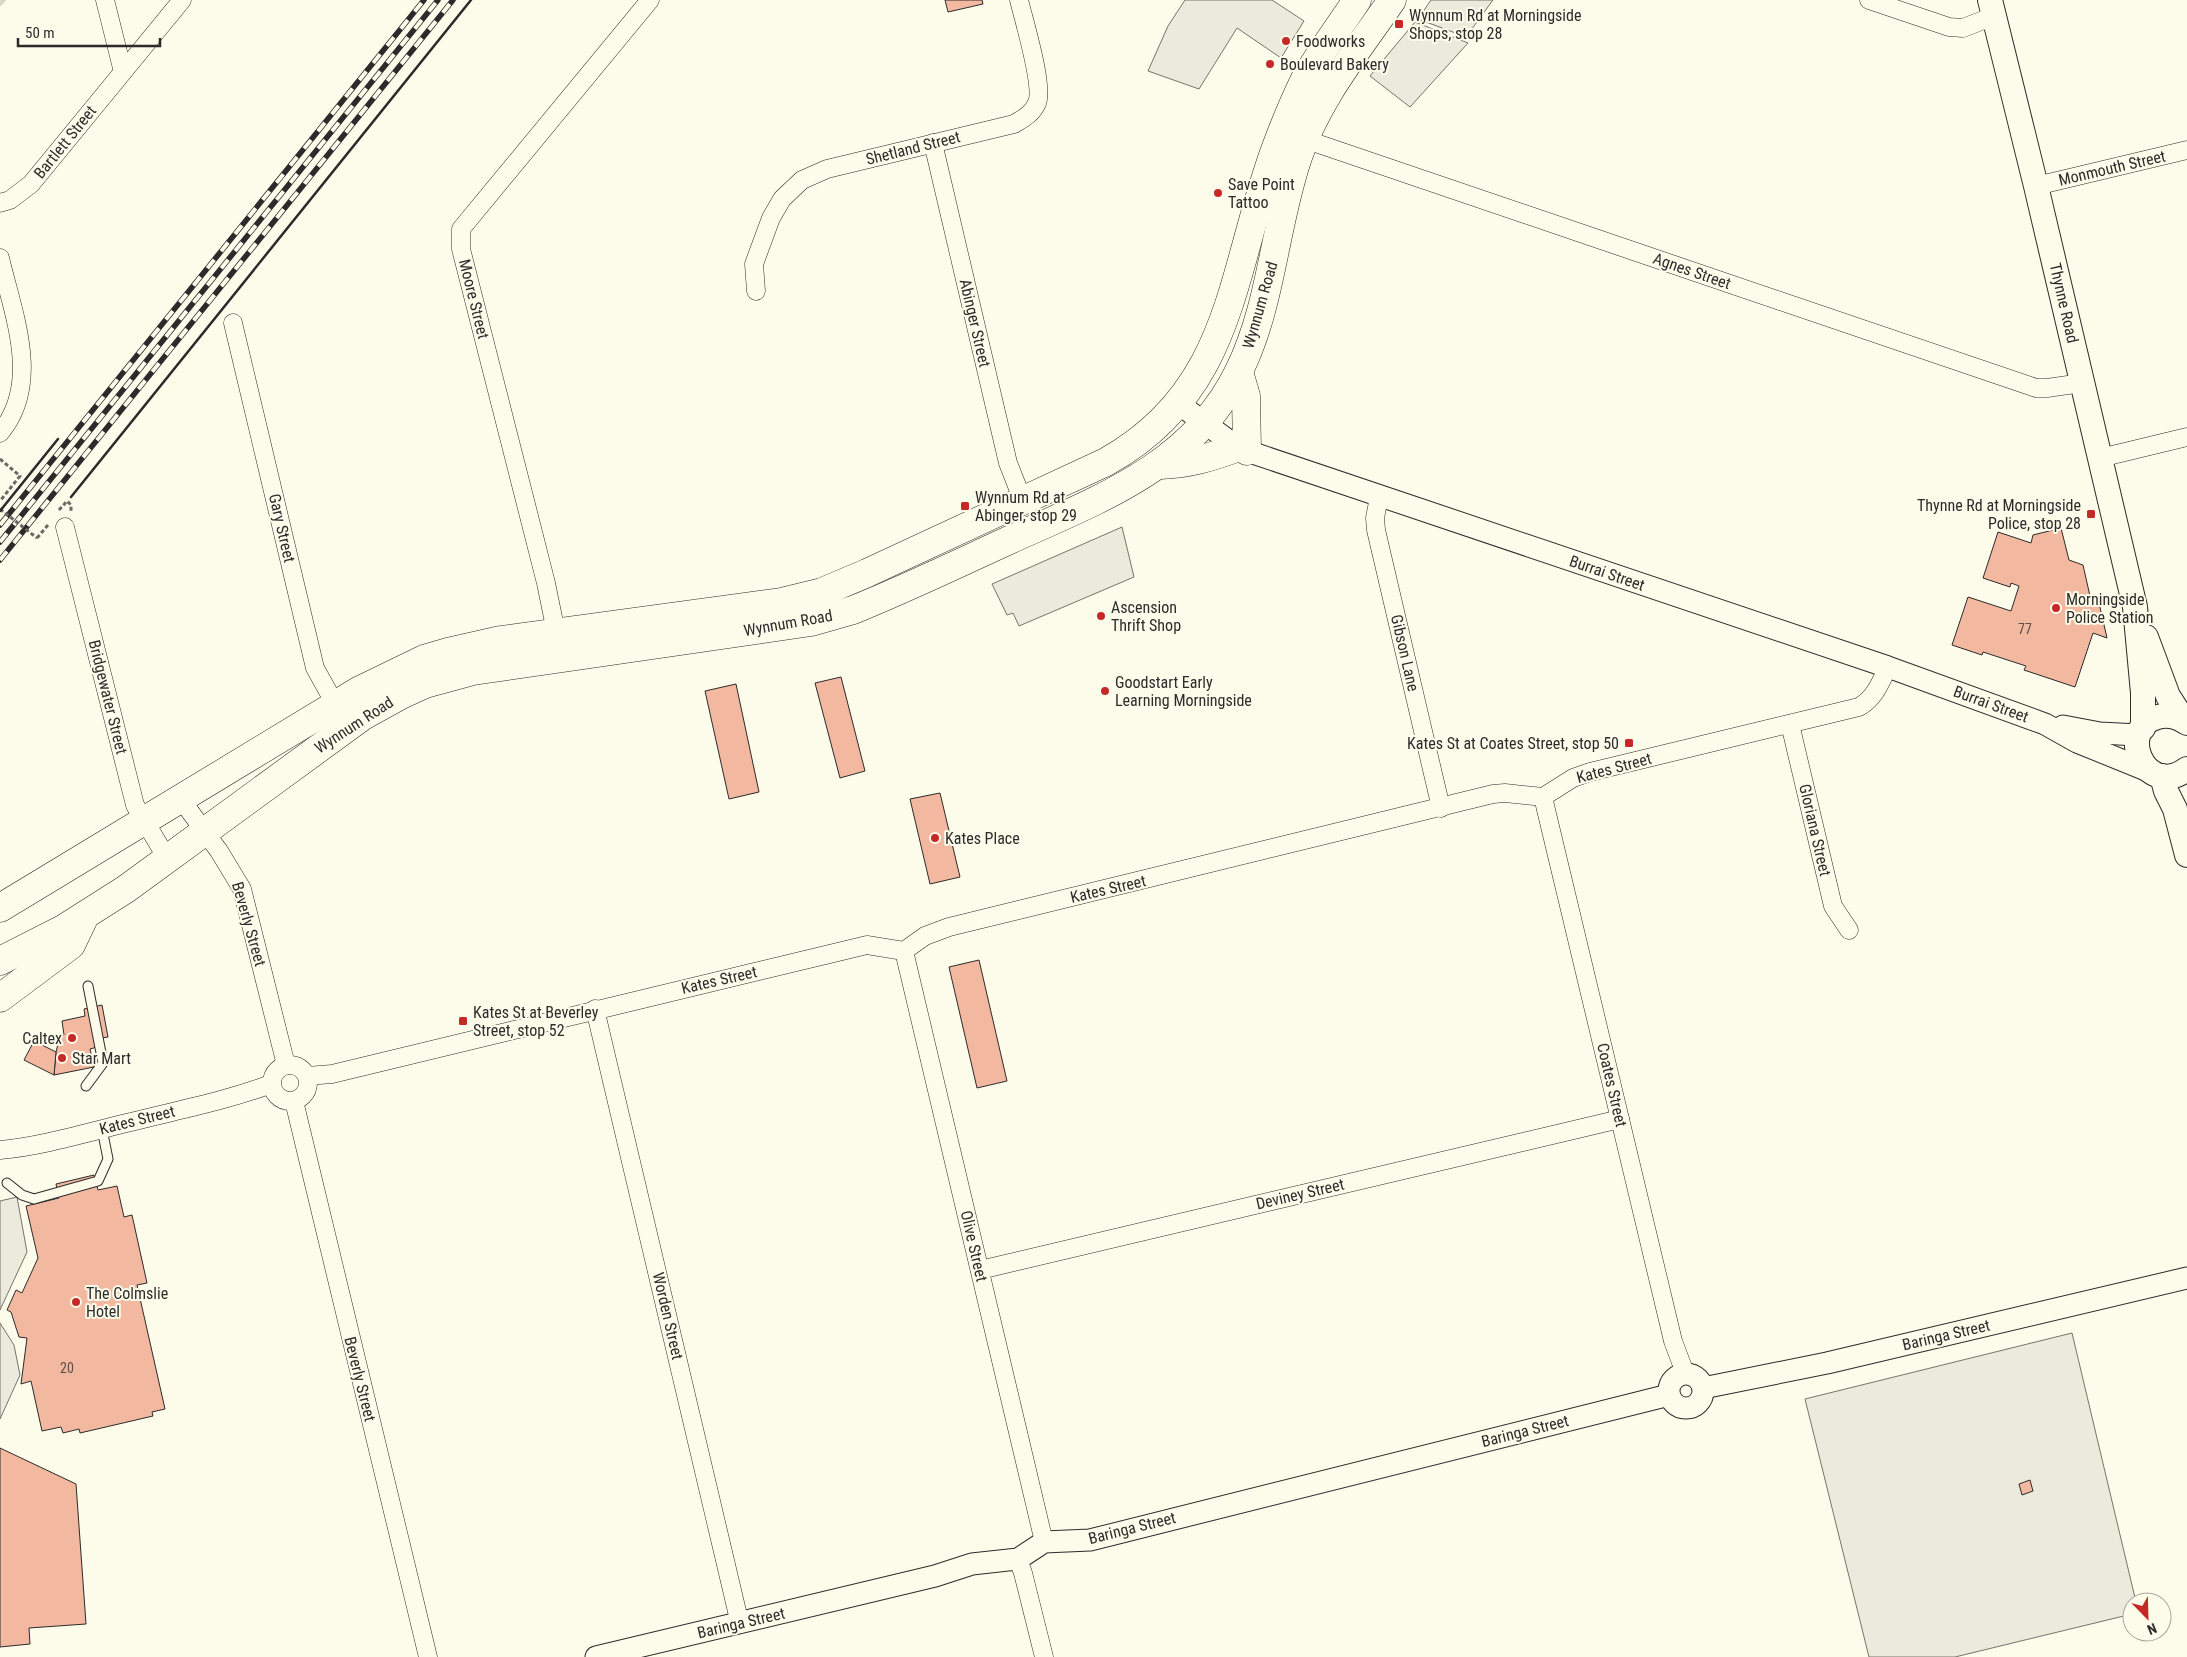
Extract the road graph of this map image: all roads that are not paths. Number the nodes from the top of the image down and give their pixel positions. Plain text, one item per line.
1 (105, 0) edge
2 (182, 0) edge
3 (650, 0) edge
4 (1019, 0) edge
5 (1357, 0) edge
6 (1375, 0) edge
7 (1392, 0) edge
8 (1869, 0) edge
9 (1992, 8) edge
10 (1319, 57) junction
11 (123, 72) junction
12 (1304, 139) junction
13 (933, 143) junction
14 (2187, 150) edge
15 (2036, 186) junction
16 (0, 204) edge
17 (0, 258) edge
18 (756, 291) dead end
19 (233, 323) dead end
20 (1239, 372) junction
21 (2082, 383) junction
22 (1179, 404) junction
23 (1204, 422) junction
24 (0, 433) edge
25 (2187, 437) edge
26 (1243, 449) junction
27 (2100, 458) junction
28 (1160, 465) junction
29 (1379, 497) junction
30 (1023, 501) junction
31 (65, 527) dead end
32 (2134, 607) junction
33 (558, 645) junction
34 (1888, 667) junction
35 (341, 716) junction
36 (2185, 722) edge
37 (1790, 724) junction
38 (2045, 724) junction
39 (2140, 731) junction
40 (2187, 771) edge
41 (2156, 774) junction
42 (1543, 797) junction
43 (180, 798) junction
44 (1441, 808) junction
45 (144, 819) junction
46 (205, 832) junction
47 (2187, 855) edge
48 (168, 860) junction
49 (0, 908) edge
50 (84, 916) junction
51 (1849, 930) dead end
52 (904, 951) junction
53 (0, 961) edge
54 (88, 986) dead end
55 (0, 998) edge
56 (596, 1009) junction
57 (286, 1065) junction
58 (307, 1076) junction
59 (272, 1084) junction
60 (86, 1086) dead end
61 (294, 1101) junction
62 (1620, 1119) junction
63 (102, 1129) junction
64 (0, 1150) edge
65 (7, 1184) dead end
66 (980, 1270) junction
67 (2187, 1278) edge
68 (1685, 1373) junction
69 (1703, 1388) junction
70 (1669, 1395) junction
71 (1044, 1542) junction
72 (1018, 1559) junction
73 (740, 1624) junction
74 (428, 1657) edge
75 (596, 1657) edge
76 (1044, 1657) edge

1 - 11 street
2 - 11 street, Bartlett Street
3 - 33 street, Moore Street
4 - 13 street, Shetland Street
5 - 10 main road, Wynnum Road
6 - 10 main road
7 - 12 main road, Wynnum Road
8 - 9 street
9 - 15 main road, Thynne Road
10 - 22 main road, Wynnum Road
11 - 16 street, Bartlett Street
12 - 20 main road, Wynnum Road
12 - 21 street, Agnes Street
13 - 18 street, Shetland Street
13 - 30 street, Abinger Street
14 - 15 street, Monmouth Street
15 - 21 main road, Thynne Road
17 - 24 street
19 - 35 street, Gary Street
20 - 23 main road, Wynnum Road
20 - 26 main road
21 - 27 main road, Thynne Road
22 - 23 street, Burrai Street
22 - 30 main road, Wynnum Road
23 - 26 street, Burrai Street
23 - 28 main road, Wynnum Road
25 - 27 street
26 - 28 main road
26 - 29 street, Burrai Street
27 - 32 main road, Thynne Road
28 - 33 main road, Wynnum Road
29 - 34 street, Burrai Street
29 - 44 street, Gibson Lane
30 - 33 main road, Wynnum Road
31 - 45 street, Bridgewater Street
32 - 36 main road, Thynne Road
32 - 39 main road, Thynne Road
33 - 35 main road, Wynnum Road
34 - 37 street, Kates Street
34 - 38 street, Burrai Street
35 - 43 main road, Wynnum Road
35 - 46 main road, Wynnum Road
36 - 39 main road
37 - 42 street, Kates Street
37 - 51 street, Gloriana Street
38 - 39 street, Burrai Street
38 - 41 street, Burrai Street
39 - 41 main road, Thynne Road
40 - 41 main road
41 - 47 main road
42 - 44 street, Kates Street
42 - 62 street, Coates Street
43 - 45 main road, Wynnum Road
43 - 46 street, Beverly Street
44 - 52 street, Kates Street
45 - 48 street, Bridgewater Street
45 - 49 main road, Wynnum Road
46 - 48 main road, Wynnum Road
46 - 57 street, Beverly Street
48 - 50 main road, Wynnum Road
50 - 53 main road, Wynnum Road
50 - 55 main road
52 - 56 street, Kates Street
52 - 66 street, Olive Street
54 - 60 lane
56 - 58 street, Kates Street
56 - 73 street, Worden Street
57 - 58 street
57 - 59 street
58 - 61 street
59 - 61 street
59 - 63 street, Kates Street
61 - 74 street, Beverly Street
62 - 66 street, Deviney Street
62 - 68 street, Coates Street
63 - 64 street, Kates Street
63 - 65 lane
66 - 71 street, Olive Street
67 - 69 street, Baringa Street
68 - 69 street
68 - 70 street
69 - 70 street
70 - 71 street, Baringa Street
71 - 72 street, Baringa Street
72 - 73 street, Baringa Street
72 - 76 street
73 - 75 street, Baringa Street

